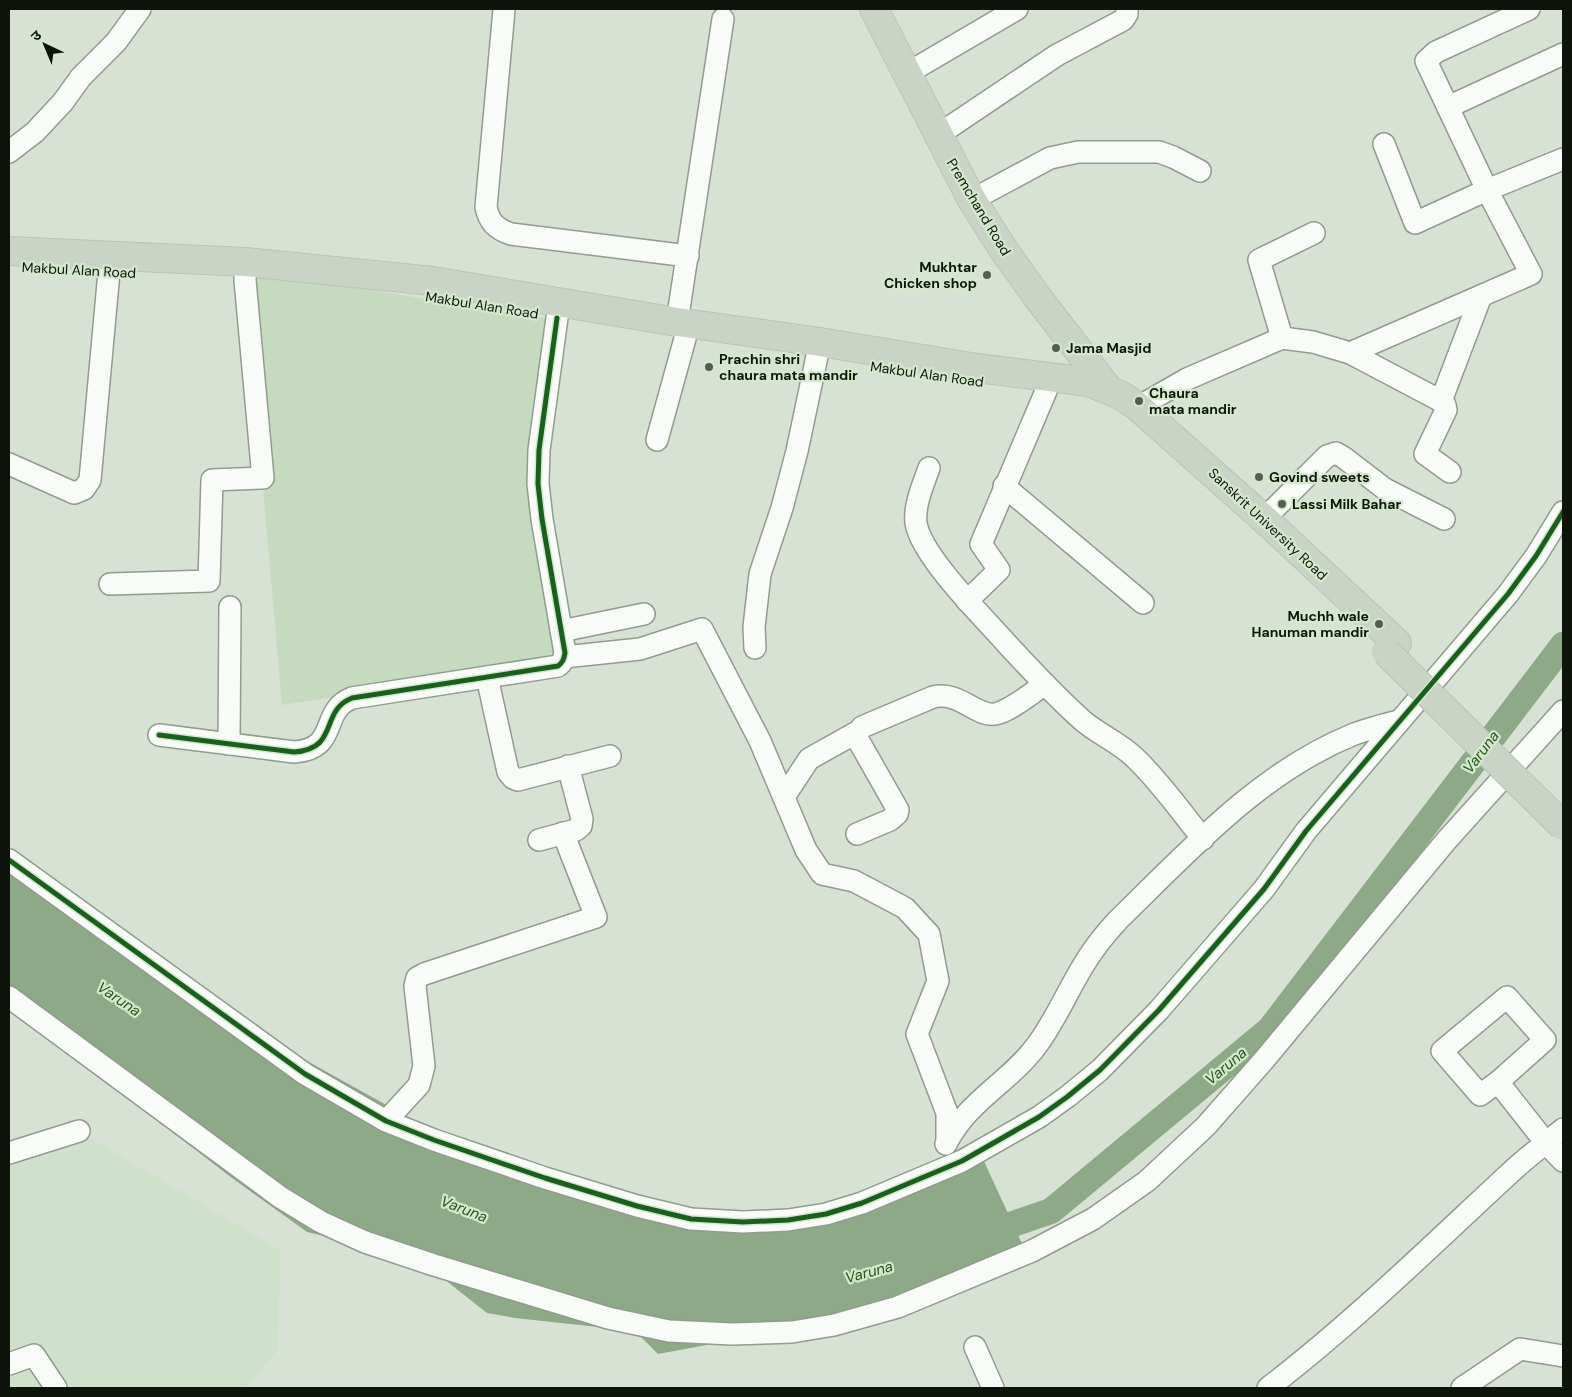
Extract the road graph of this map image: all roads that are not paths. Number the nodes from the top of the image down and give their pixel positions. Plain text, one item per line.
1 (140, 9) edge
2 (857, 9) edge
3 (874, 9) edge
4 (1017, 9) edge
5 (1127, 9) edge
6 (1529, 9) edge
7 (504, 10) dead end
8 (723, 19) dead end
9 (1563, 54) edge
10 (906, 74) junction
11 (1448, 107) junction
12 (938, 135) junction
13 (1384, 144) dead end
14 (9, 152) edge
15 (1563, 159) edge
16 (1200, 171) dead end
17 (1487, 190) junction
18 (972, 200) junction
19 (1314, 233) dead end
20 (9, 251) edge
21 (688, 256) junction
22 (9, 266) edge
23 (245, 271) junction
24 (109, 272) junction
25 (1481, 296) junction
26 (497, 299) junction
27 (557, 318) junction
28 (684, 327) junction
29 (1282, 338) junction
30 (818, 351) junction
31 (1350, 353) junction
32 (1076, 380) junction
33 (1046, 390) junction
34 (1109, 390) junction
35 (1442, 401) junction
36 (1138, 406) junction
37 (657, 440) dead end
38 (9, 464) edge
39 (929, 468) dead end
40 (1450, 472) dead end
41 (1004, 486) junction
42 (1563, 512) edge
43 (1264, 519) junction
44 (1444, 519) dead end
45 (110, 584) dead end
46 (967, 601) junction
47 (1143, 603) dead end
48 (230, 607) dead end
49 (644, 614) dead end
50 (561, 631) junction
51 (1391, 647) junction
52 (754, 648) dead end
53 (564, 658) junction
54 (487, 678) junction
55 (1045, 684) junction
56 (1563, 711) edge
57 (1399, 721) junction
58 (859, 731) junction
59 (159, 735) dead end
60 (229, 744) junction
61 (610, 756) dead end
62 (568, 766) junction
63 (784, 797) junction
64 (1563, 800) edge
65 (1563, 826) edge
66 (563, 833) junction
67 (858, 834) dead end
68 (1203, 839) junction
69 (539, 840) dead end
70 (9, 860) edge
71 (9, 997) edge
72 (1498, 1082) junction
73 (386, 1121) junction
74 (1563, 1129) edge
75 (79, 1131) dead end
76 (947, 1141) junction
77 (1546, 1143) junction
78 (9, 1153) edge
79 (1563, 1161) edge
80 (932, 1173) junction
81 (976, 1347) dead end
82 (1563, 1356) edge
83 (9, 1364) edge
84 (56, 1388) edge
85 (993, 1388) edge
86 (1268, 1388) edge
87 (1462, 1388) edge

1 - 14 street
2 - 32 highway, Premchand Road
3 - 10 highway, Premchand Road
4 - 10 street
5 - 12 street
6 - 11 street
7 - 21 street
8 - 21 street
9 - 11 street
10 - 12 highway, Premchand Road
11 - 17 street
12 - 18 highway, Premchand Road
13 - 17 street
15 - 17 street
16 - 18 street
17 - 25 street
18 - 34 highway, Premchand Road
19 - 29 street
20 - 23 highway, Makbul Alan Road
21 - 28 street
22 - 24 highway, Makbul Alan Road
23 - 24 highway, Makbul Alan Road
23 - 26 highway, Makbul Alan Road
23 - 45 street
24 - 38 street
25 - 31 street
25 - 35 street
26 - 27 highway, Makbul Alan Road
26 - 28 highway, Makbul Alan Road
27 - 28 highway, Makbul Alan Road
27 - 50 street
28 - 30 highway, Makbul Alan Road
28 - 37 street
29 - 31 street
29 - 36 street
30 - 32 highway, Makbul Alan Road
30 - 33 highway, Makbul Alan Road
30 - 52 street
31 - 35 street
32 - 34 highway, Makbul Alan Road
33 - 41 street
33 - 51 highway, Makbul Alan Road
34 - 36 highway, Makbul Alan Road
35 - 40 street
36 - 43 highway, Sanskrit University Road
39 - 46 street
41 - 46 street
41 - 47 street
42 - 57 street
43 - 44 street
43 - 51 highway, Sanskrit University Road
46 - 55 street
48 - 60 street
49 - 50 street
50 - 53 street
51 - 64 highway
51 - 65 highway, Makbul Alan Road, bridge
53 - 54 street
53 - 63 street
54 - 60 street
54 - 62 street
55 - 58 street
55 - 68 street
56 - 71 street
57 - 68 street
57 - 80 street
58 - 63 street
58 - 67 street
59 - 60 street
61 - 62 street
62 - 66 street
63 - 76 street
66 - 69 street
66 - 73 street
68 - 76 street
70 - 73 street
72 - 72 street
72 - 77 street
73 - 80 street
74 - 77 street
75 - 78 street
76 - 80 street
77 - 79 street
77 - 86 street
81 - 85 street
82 - 87 street
83 - 84 street

